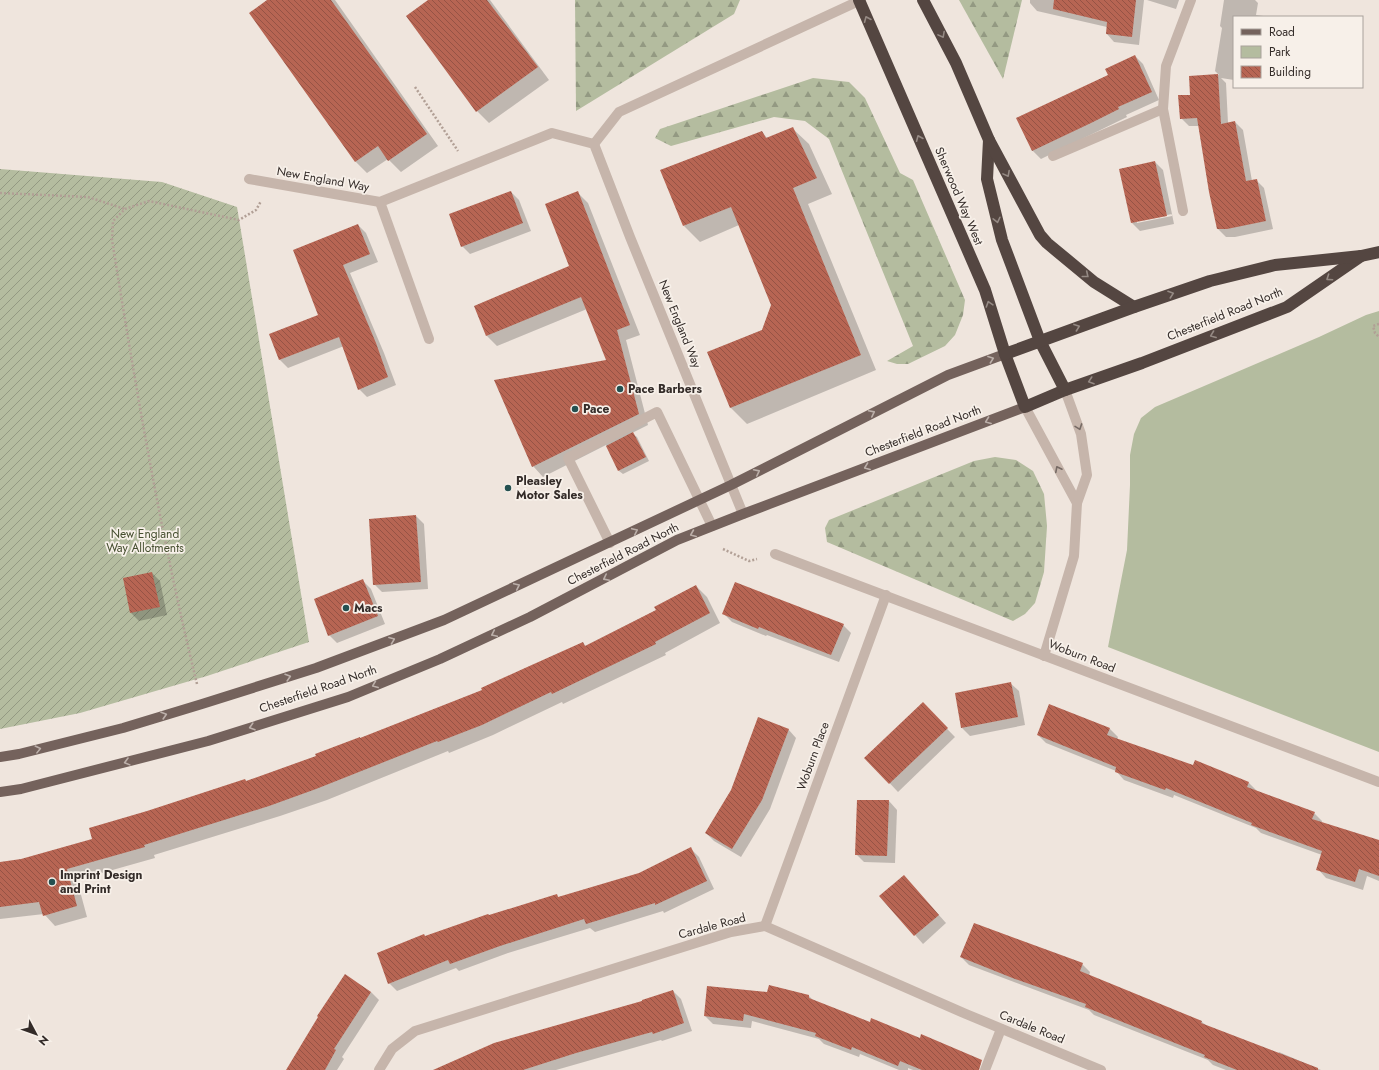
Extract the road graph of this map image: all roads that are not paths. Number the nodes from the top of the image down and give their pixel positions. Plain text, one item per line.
1 (860, 0) edge
2 (924, 0) edge
3 (1190, 3) edge
4 (1163, 109) junction
5 (989, 140) junction
6 (594, 144) junction
7 (1052, 156) dead end
8 (249, 179) dead end
9 (380, 202) junction
10 (1183, 211) dead end
11 (1379, 252) edge
12 (1361, 256) junction
13 (1134, 307) junction
14 (429, 339) dead end
15 (1040, 341) junction
16 (1005, 354) junction
17 (1065, 390) junction
18 (1025, 407) junction
19 (731, 485) junction
20 (700, 500) junction
21 (1077, 503) junction
22 (742, 514) junction
23 (712, 526) junction
24 (610, 542) junction
25 (775, 554) road end
26 (886, 595) junction
27 (1044, 656) junction
28 (0, 757) edge
29 (1379, 782) edge
30 (0, 792) edge
31 (765, 926) junction
32 (1001, 1029) junction
33 (379, 1070) edge
34 (985, 1070) edge
35 (1101, 1070) edge

1 - 6 street
16 -> 1 highway, Sherwood Way West
2 -> 5 highway, Sherwood Way West
3 - 4 street
4 - 7 street
4 - 10 street
5 -> 13 highway
5 -> 15 highway, Sherwood Way West
6 - 9 street, New England Way
6 - 19 street, New England Way
8 - 9 street, New England Way
9 - 14 street
11 - 12 highway
13 -> 12 highway, Chesterfield Road North
12 -> 17 highway, Chesterfield Road North
15 -> 13 highway, Chesterfield Road North
15 - 16 highway, Chesterfield Road North
15 - 17 highway, Sherwood Way West
16 - 18 highway, Sherwood Way West
19 -> 16 main road, Chesterfield Road North
17 - 18 highway, Chesterfield Road North
17 -> 21 street
21 -> 18 street
18 -> 22 main road, Chesterfield Road North
19 - 20 main road, Chesterfield Road North
19 - 22 street, New England Way
20 - 23 street
24 -> 20 main road, Chesterfield Road North
20 - 24 street
21 - 27 street
22 - 23 main road, Chesterfield Road North
23 -> 30 main road, Chesterfield Road North
28 -> 24 main road, Chesterfield Road North
25 - 26 street, Woburn Road
26 - 27 street, Woburn Road
26 - 31 street, Woburn Place
27 - 29 street, Woburn Road
31 - 32 street, Cardale Road
31 - 33 street, Cardale Road
32 - 34 street
32 - 35 street, Cardale Road

